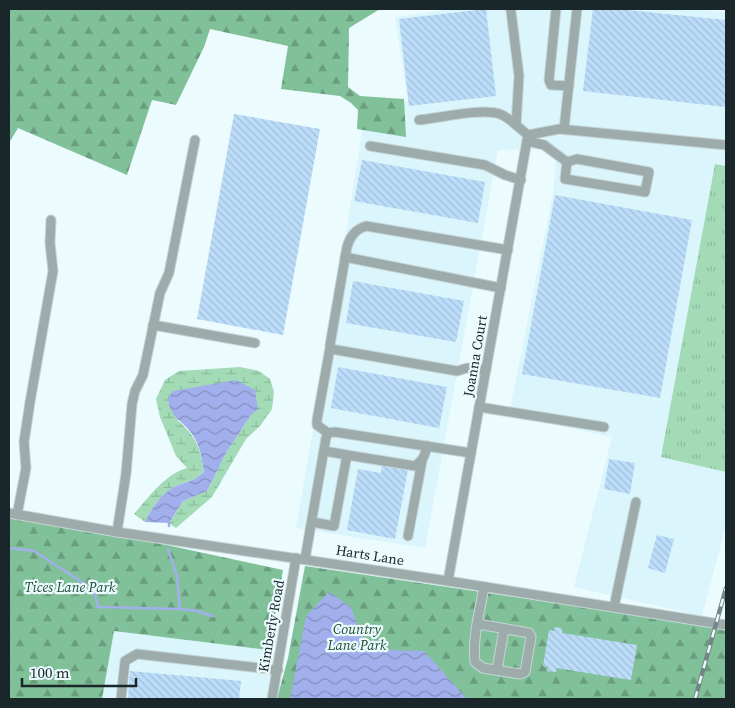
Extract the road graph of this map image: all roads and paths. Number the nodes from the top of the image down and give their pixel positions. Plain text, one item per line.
1 (556, 9) edge
2 (577, 9) edge
3 (511, 11) dead end
4 (569, 86) junction
5 (419, 120) dead end
6 (516, 125) junction
7 (564, 129) junction
8 (527, 138) junction
9 (195, 140) dead end
10 (726, 145) edge
11 (370, 146) dead end
12 (566, 162) junction
13 (521, 180) junction
14 (51, 220) dead end
15 (508, 250) junction
16 (345, 257) junction
17 (501, 288) junction
18 (153, 325) junction
19 (255, 343) dead end
20 (330, 348) junction
21 (486, 370) junction
22 (479, 407) junction
23 (604, 427) dead end
24 (328, 433) junction
25 (427, 446) junction
26 (324, 451) junction
27 (471, 453) junction
28 (347, 455) junction
29 (422, 461) junction
30 (636, 502) dead end
31 (13, 514) edge
32 (312, 522) junction
33 (117, 532) junction
34 (408, 536) dead end
35 (301, 558) junction
36 (448, 581) junction
37 (484, 587) junction
38 (614, 607) junction
39 (478, 624) junction
40 (726, 624) edge
41 (504, 629) junction
42 (278, 670) junction
43 (497, 670) junction
44 (121, 699) edge
45 (272, 699) edge

1 - 4 street
2 - 4 street
3 - 6 street
4 - 7 street
5 - 6 street
6 - 8 street
7 - 8 street
7 - 10 street
8 - 12 street
8 - 13 street, Joanna Court
9 - 18 street
11 - 13 street
12 - 12 street
13 - 15 street, Joanna Court
14 - 31 street
15 - 16 street
15 - 17 street, Joanna Court
16 - 17 street
16 - 20 street
17 - 21 street, Joanna Court
18 - 19 street
18 - 33 street
20 - 21 street
20 - 24 street
21 - 22 street, Joanna Court
22 - 23 street
22 - 27 street, Joanna Court
24 - 25 street
24 - 26 street, Kimberly Road
25 - 27 street
25 - 29 street
26 - 28 street
26 - 32 street, Kimberly Road
27 - 36 street, Joanna Court
28 - 29 street
28 - 32 street
29 - 34 street
30 - 38 street
31 - 33 street, Harts Lane
32 - 35 street, Kimberly Road
33 - 35 street, Harts Lane
35 - 36 street, Harts Lane
35 - 42 street, Kimberly Road
36 - 37 street, Harts Lane
37 - 38 street, Harts Lane
37 - 39 street
38 - 40 street, Harts Lane
39 - 41 street
39 - 43 street
41 - 43 street
41 - 43 street
42 - 44 street
42 - 45 street, Kimberly Road

